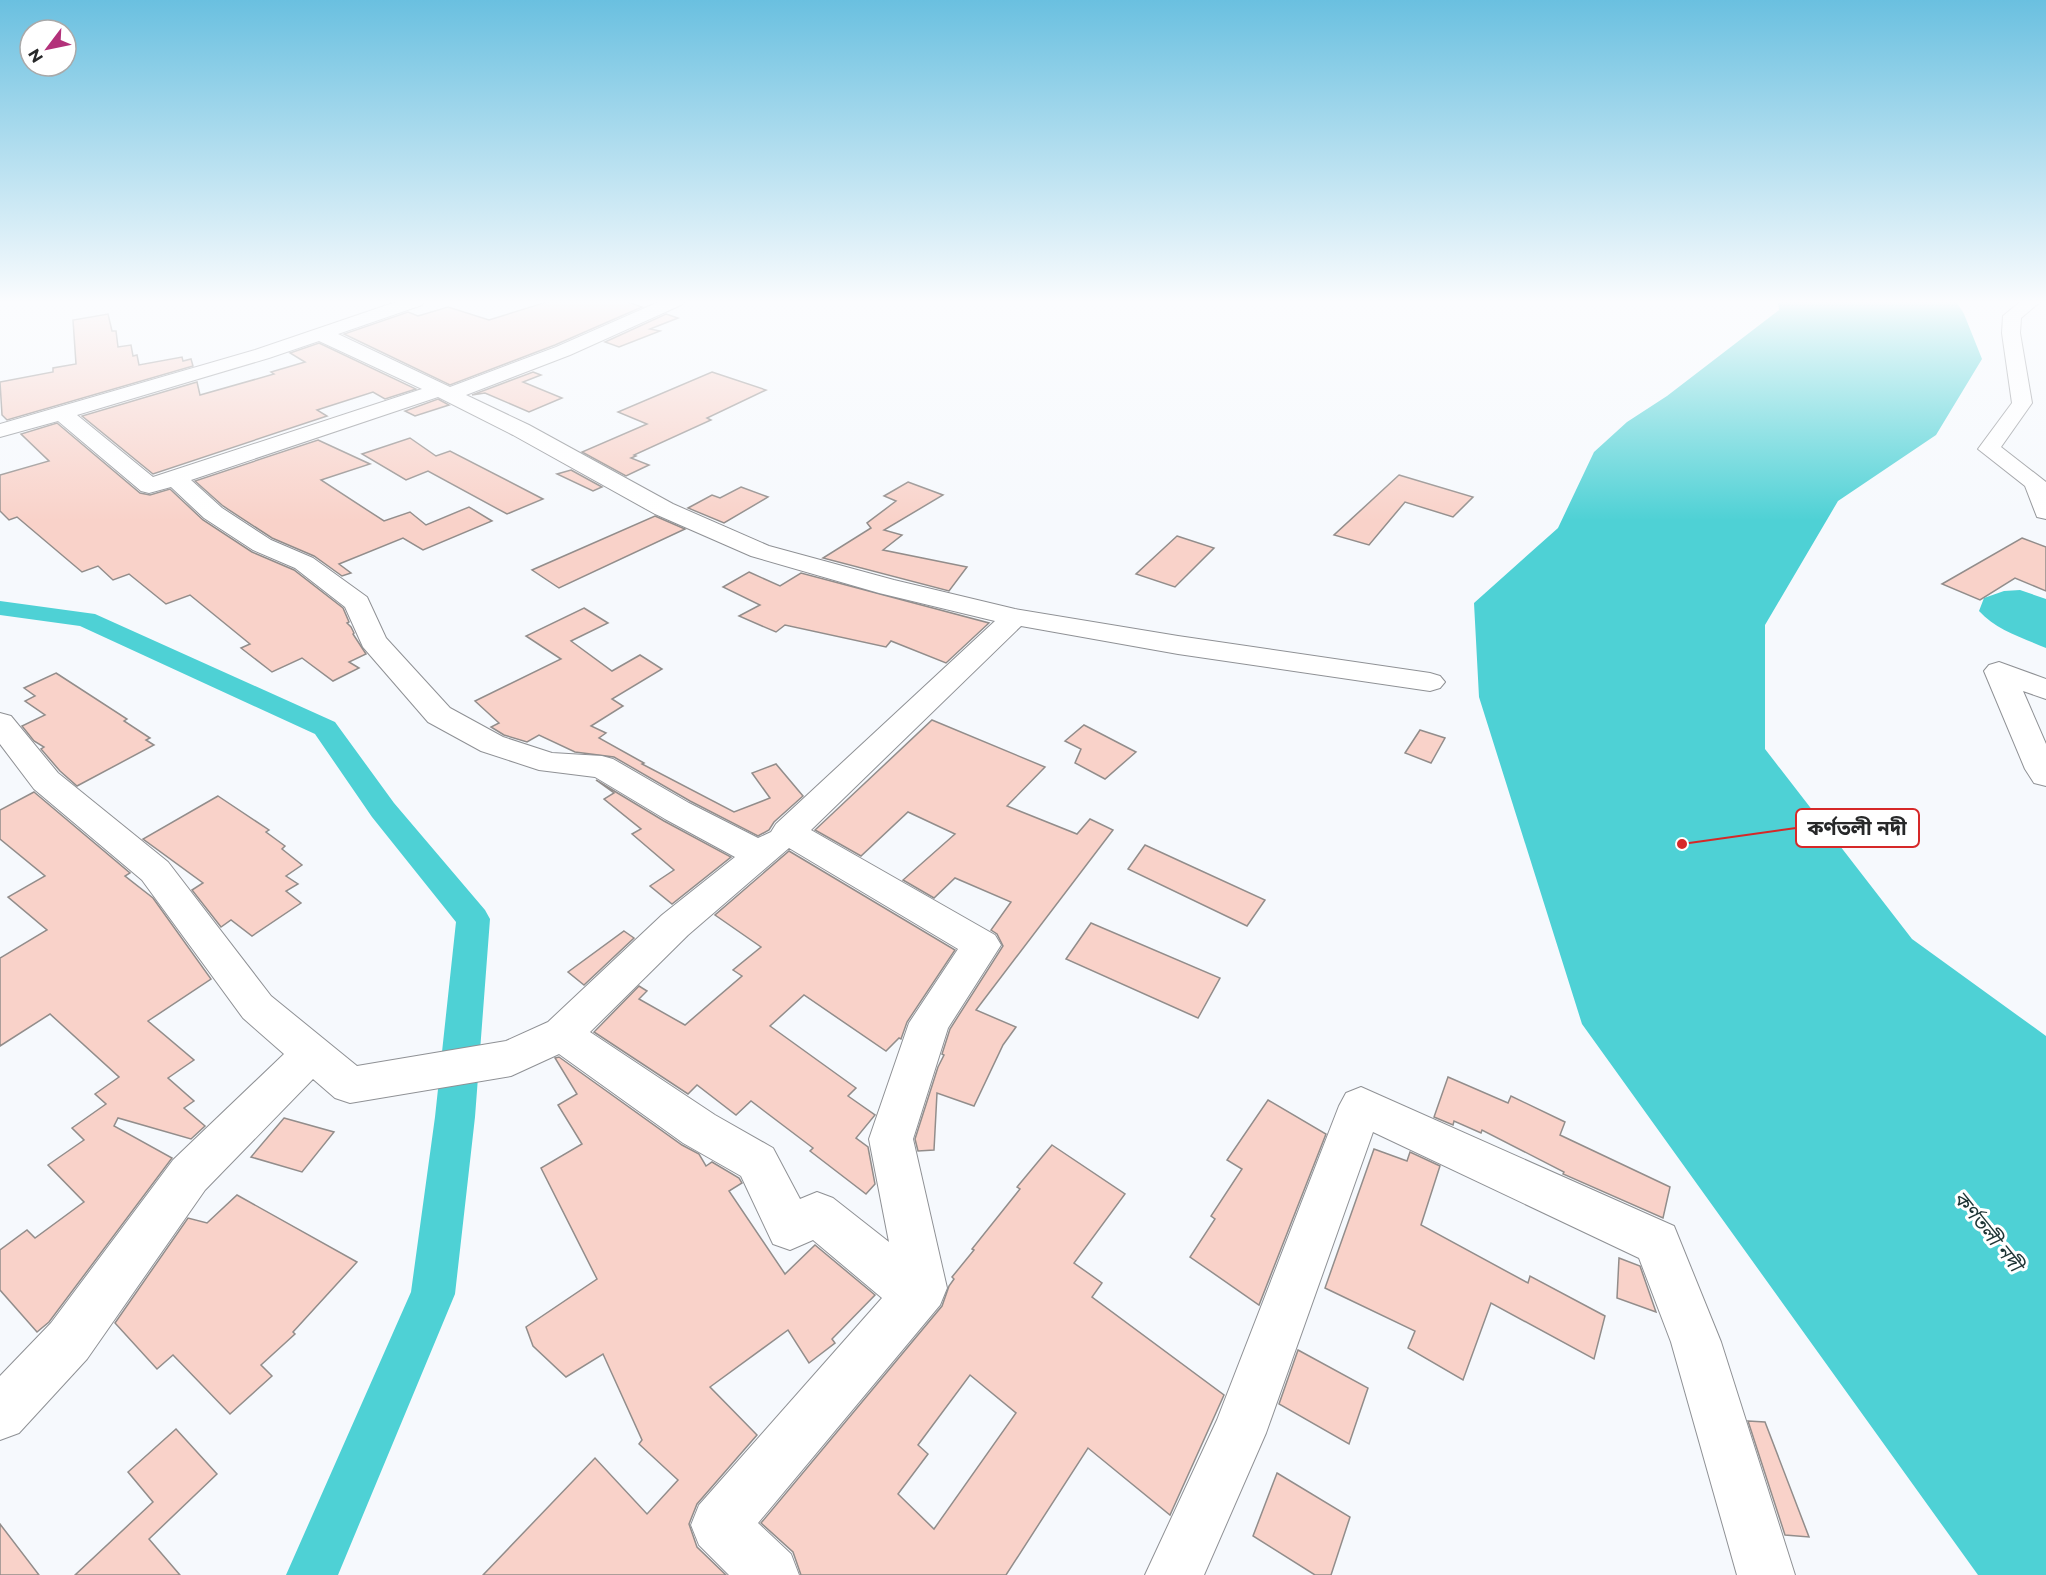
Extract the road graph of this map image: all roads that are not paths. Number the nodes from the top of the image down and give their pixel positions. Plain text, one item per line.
1 (192, 374) edge
2 (408, 374) edge
3 (498, 374) edge
4 (2018, 374) edge
5 (444, 392) junction
6 (61, 413) junction
7 (0, 431) edge
8 (175, 478) junction
9 (2046, 512) edge
10 (1015, 617) junction
11 (1430, 682) dead end
12 (2046, 690) edge
13 (0, 723) edge
14 (2046, 775) edge
15 (775, 844) junction
16 (562, 1035) junction
17 (312, 1053) junction
18 (917, 1295) junction
19 (0, 1414) edge
20 (770, 1575) edge
21 (1174, 1575) edge
22 (1766, 1575) edge

1 - 6 street
2 - 5 street
3 - 5 street
4 - 9 street
5 - 8 street
5 - 10 street
6 - 7 street
6 - 8 street
8 - 15 street
10 - 11 street
10 - 15 street
12 - 14 street
13 - 17 street
15 - 16 street
15 - 18 street
16 - 17 street
16 - 18 street
17 - 19 street
18 - 20 street
21 - 22 street

